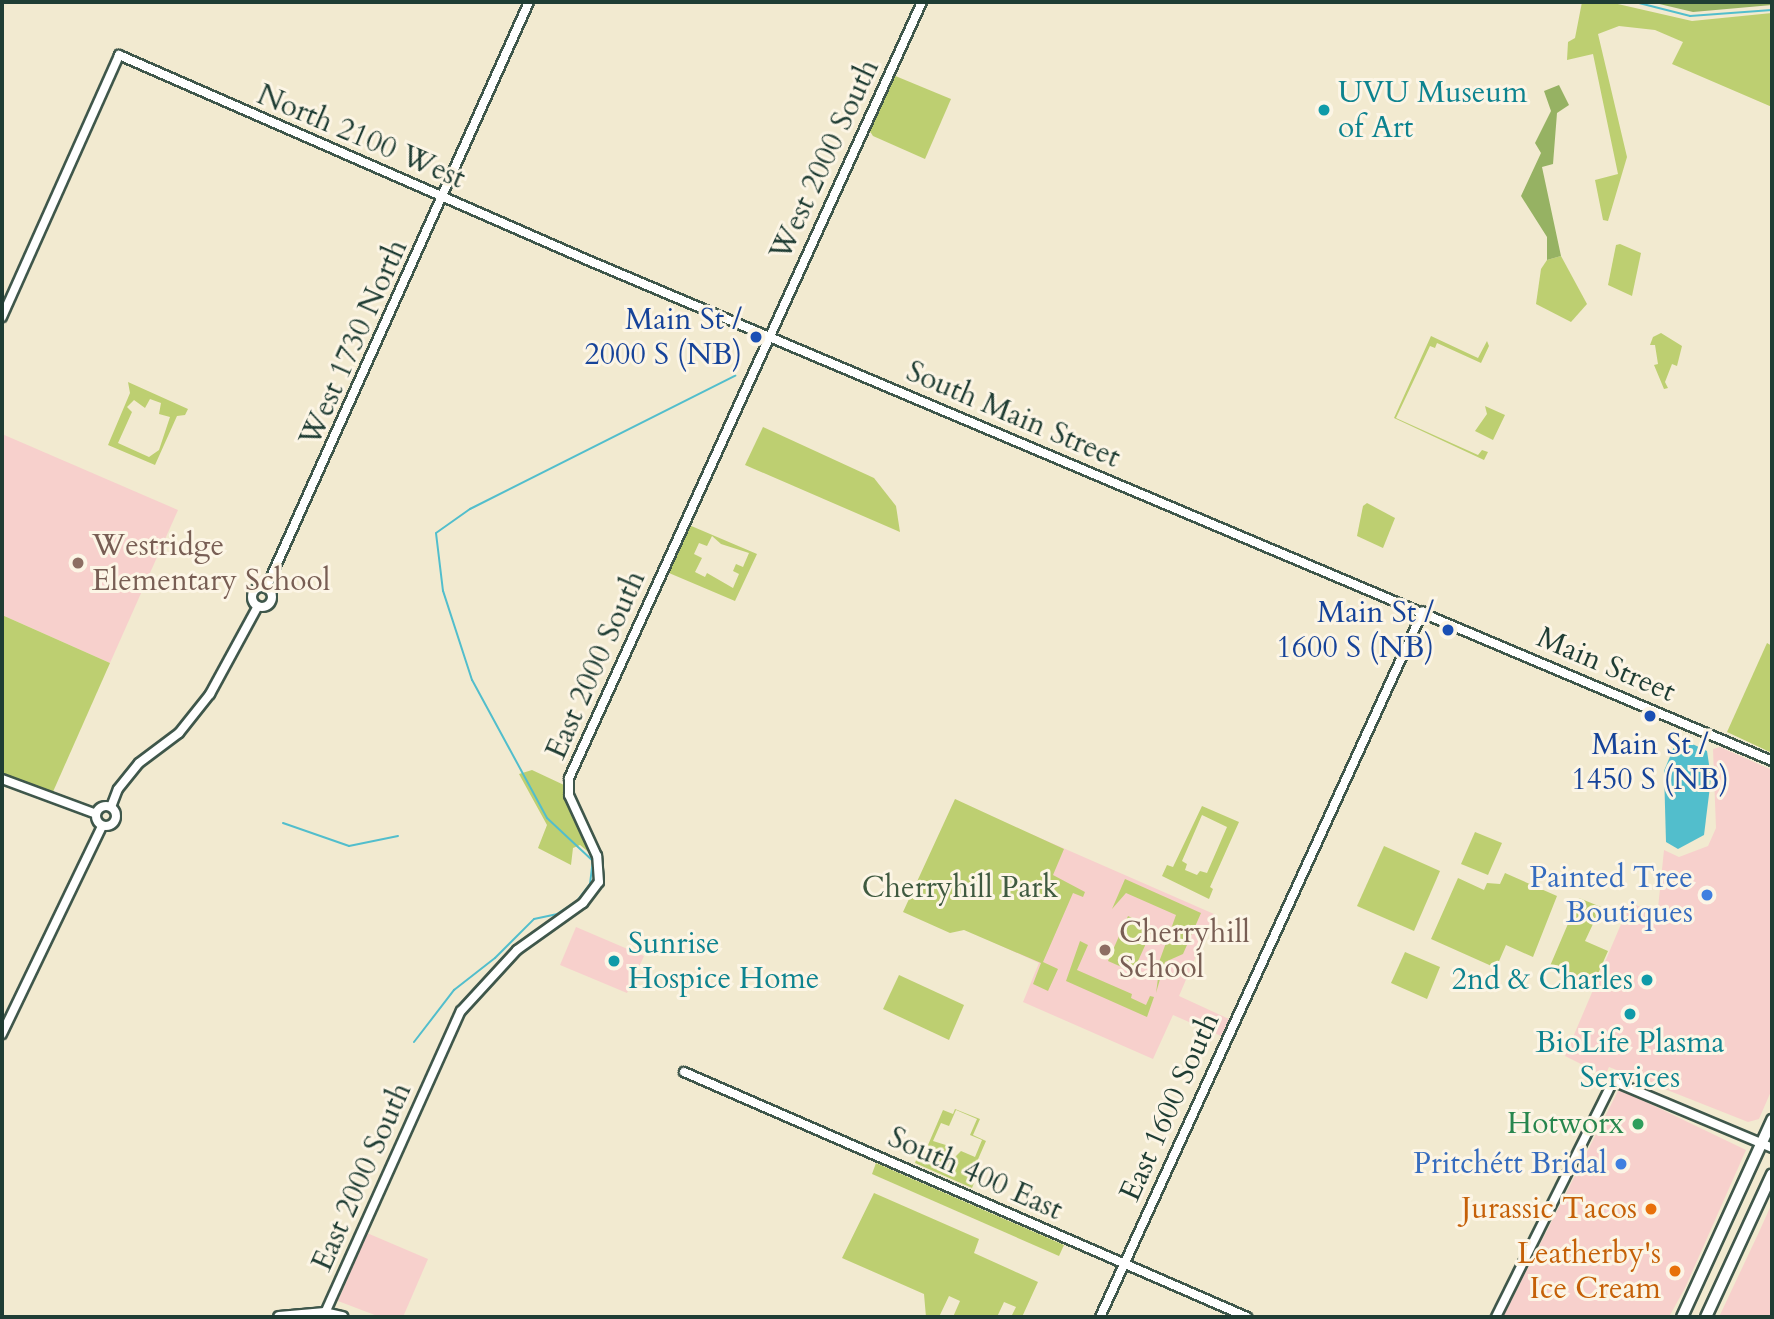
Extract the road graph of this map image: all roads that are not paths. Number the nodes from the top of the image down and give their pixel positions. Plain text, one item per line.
1 (529, 2) edge
2 (922, 2) edge
3 (443, 197) junction
4 (585, 260) joint
5 (2, 317) edge
6 (769, 336) junction
7 (266, 588) junction
8 (258, 606) junction
9 (1423, 611) junction
10 (1772, 761) edge
11 (2, 779) edge
12 (111, 807) junction
13 (96, 814) junction
14 (102, 826) junction
15 (2, 1034) edge
16 (684, 1072) dead end
17 (1772, 1121) edge
18 (1767, 1145) edge
19 (1772, 1174) edge
20 (1125, 1264) junction
21 (324, 1313) junction
22 (279, 1317) edge
23 (343, 1317) edge
24 (1100, 1317) edge
25 (1248, 1317) edge
26 (1496, 1317) edge
27 (1682, 1317) edge
28 (1706, 1317) edge

1 - 3 street, West 1730 North
2 - 6 street, West 2000 South
3 - 4 street, North 2100 West
3 - 5 street, North 2100 West
3 - 7 street, West 1730 North
4 - 6 street, South Main Street
6 - 9 street, South Main Street
6 - 21 street, East 2000 South
7 - 8 street
7 - 8 street
8 - 12 street
9 - 10 street, Main Street
9 - 20 street, East 1600 South
11 - 13 street
12 - 13 street
12 - 14 street
13 - 14 street
14 - 15 street
16 - 20 street, South 400 East
17 - 18 main road
18 - 26 street
18 - 27 main road
19 - 28 main road
20 - 24 street, East 1600 South
20 - 25 street, South 400 East
21 - 22 main road
21 - 23 main road

